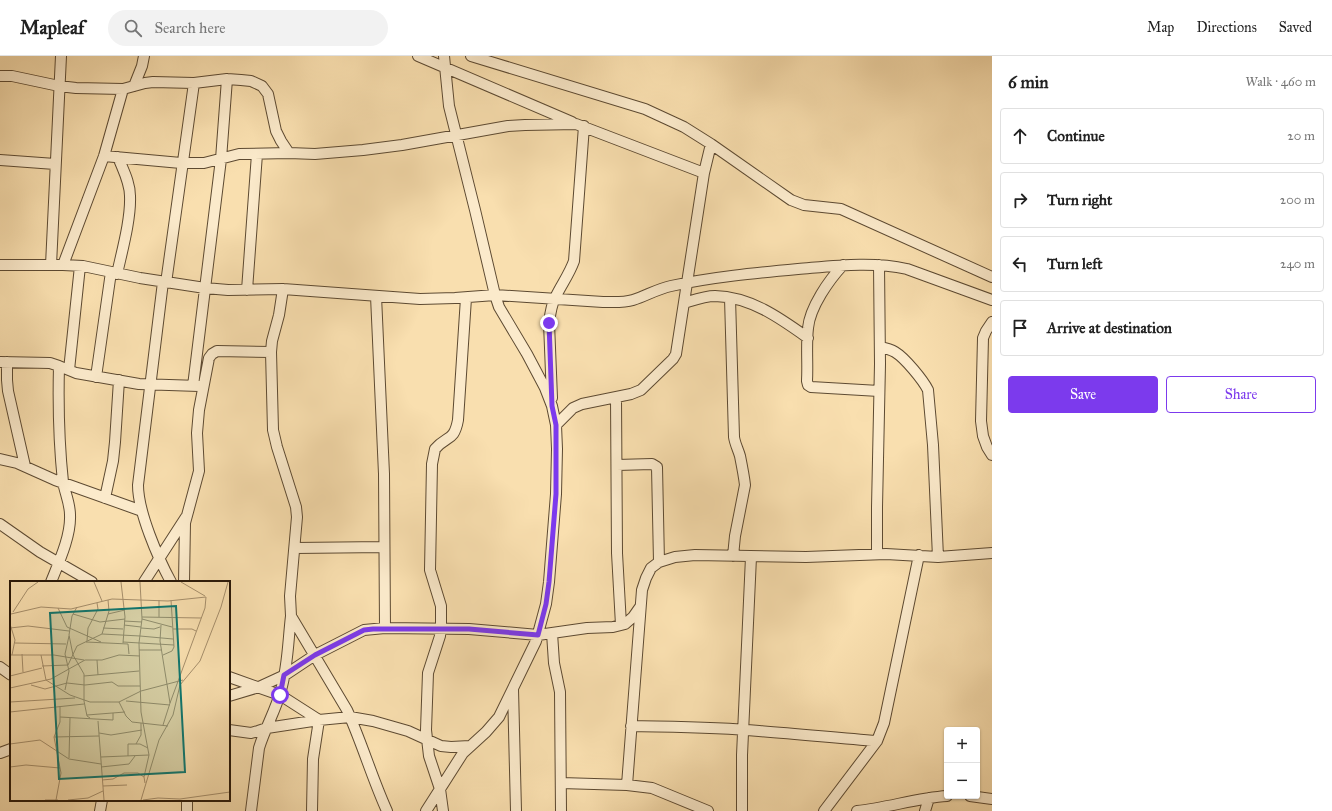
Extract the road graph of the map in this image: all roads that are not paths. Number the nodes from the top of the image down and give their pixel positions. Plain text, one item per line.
1 (61, 56) edge
2 (144, 56) edge
3 (418, 56) edge
4 (444, 56) edge
5 (471, 56) edge
6 (444, 67) junction
7 (0, 76) edge
8 (227, 79) junction
9 (194, 83) junction
10 (59, 86) junction
11 (134, 86) junction
12 (123, 89) junction
13 (580, 125) junction
14 (457, 136) junction
15 (711, 144) junction
16 (289, 153) junction
17 (258, 154) junction
18 (104, 156) junction
19 (118, 157) junction
20 (220, 159) junction
21 (0, 160) edge
22 (183, 163) junction
23 (55, 164) junction
24 (704, 173) junction
25 (0, 265) edge
26 (50, 265) junction
27 (63, 265) junction
28 (843, 265) junction
29 (879, 265) junction
30 (80, 266) junction
31 (114, 273) junction
32 (992, 277) edge
33 (164, 283) junction
34 (687, 283) junction
35 (205, 288) junction
36 (284, 289) junction
37 (247, 290) junction
38 (495, 295) junction
39 (376, 296) junction
40 (466, 298) junction
41 (555, 298) junction
42 (730, 298) junction
43 (992, 300) edge
44 (684, 303) junction
45 (992, 322) edge
46 (808, 338) junction
47 (880, 347) junction
48 (271, 352) junction
49 (4, 362) edge
50 (64, 368) junction
51 (96, 377) junction
52 (119, 380) junction
53 (150, 384) junction
54 (198, 386) junction
55 (879, 391) junction
56 (616, 398) junction
57 (552, 406) junction
58 (556, 425) junction
59 (992, 455) edge
60 (0, 459) edge
61 (617, 465) junction
62 (25, 466) junction
63 (64, 483) junction
64 (105, 498) junction
65 (142, 511) junction
66 (187, 515) junction
67 (0, 524) edge
68 (384, 547) junction
69 (294, 548) junction
70 (992, 553) edge
71 (877, 554) junction
72 (919, 555) junction
73 (733, 556) junction
74 (160, 557) junction
75 (751, 557) junction
76 (938, 557) junction
77 (58, 562) junction
78 (658, 562) junction
79 (51, 581) edge
80 (90, 581) edge
81 (145, 581) edge
82 (171, 581) edge
83 (184, 581) edge
84 (641, 605) junction
85 (291, 616) junction
86 (621, 625) junction
87 (386, 628) junction
88 (441, 629) junction
89 (552, 633) junction
90 (538, 635) junction
91 (315, 655) junction
92 (0, 667) edge
93 (10, 674) edge
94 (284, 675) junction
95 (230, 677) edge
96 (259, 687) junction
97 (513, 687) junction
98 (280, 695) junction
99 (230, 696) edge
100 (350, 717) junction
101 (319, 720) junction
102 (631, 726) junction
103 (267, 728) junction
104 (230, 730) edge
105 (743, 730) junction
106 (427, 740) junction
107 (877, 741) junction
108 (470, 746) junction
109 (10, 749) edge
110 (0, 753) edge
111 (561, 783) junction
112 (627, 785) junction
113 (440, 789) junction
114 (944, 796) edge
115 (980, 797) edge
116 (929, 798) junction
117 (992, 799) edge
118 (102, 801) edge
119 (100, 811) edge
120 (251, 811) edge
121 (312, 811) edge
122 (387, 811) edge
123 (426, 811) edge
124 (443, 811) edge
125 (516, 811) edge
126 (561, 811) edge
127 (708, 811) edge
128 (742, 811) edge
129 (824, 811) edge
130 (857, 811) edge
131 (925, 811) edge

1 - 10 street
2 - 11 street
3 - 6 street
4 - 6 street
5 - 15 street
6 - 13 street
6 - 14 street
7 - 10 street
8 - 9 street
8 - 16 street
8 - 20 street
9 - 11 street
9 - 22 street
10 - 12 street
10 - 23 street
11 - 12 street
12 - 18 street
13 - 14 street
13 - 24 street
13 - 41 street
14 - 16 street
14 - 38 street
15 - 24 street
15 - 32 street
16 - 17 street
17 - 20 street
17 - 37 street
18 - 19 street
18 - 27 street
19 - 22 street
19 - 31 street
20 - 22 street
20 - 35 street
21 - 23 street
22 - 33 street
23 - 26 street
24 - 34 street
25 - 26 street
26 - 27 street
27 - 30 street
28 - 29 street
28 - 34 street
28 - 46 street
29 - 43 street
29 - 47 street
30 - 31 street
30 - 50 street
31 - 33 street
31 - 51 street
33 - 35 street
33 - 53 street
34 - 41 street
34 - 44 street
35 - 37 street
35 - 54 street
36 - 37 street
36 - 39 street
36 - 48 street
38 - 40 street
38 - 41 street
38 - 57 street
39 - 40 street
39 - 68 street
40 - 88 street
41 - 57 street
42 - 44 street
42 - 46 street
42 - 73 street
44 - 56 street
45 - 59 street
46 - 55 street
47 - 55 street
47 - 76 street
48 - 54 street
48 - 69 street
49 - 50 street
49 - 62 street
50 - 51 street
50 - 63 street
51 - 52 street
52 - 53 street
52 - 64 street
53 - 54 street
53 - 65 street
54 - 66 street
55 - 71 street
56 - 58 street
56 - 61 street
57 - 58 street
58 - 90 street
60 - 62 street
61 - 78 street
61 - 86 street
62 - 63 street
63 - 64 street
63 - 77 street
64 - 65 street
65 - 74 street
66 - 74 street
66 - 83 street
67 - 77 street
68 - 69 street
68 - 87 street
69 - 85 street
70 - 76 street
71 - 72 street
71 - 75 street
72 - 76 street
72 - 107 street
73 - 75 street
73 - 78 street
74 - 81 street
74 - 82 street
75 - 105 street
77 - 79 street
77 - 80 street
78 - 84 street
84 - 86 street
84 - 102 street
85 - 91 street
85 - 94 street
86 - 89 street
87 - 88 street
87 - 91 street
88 - 90 street
88 - 106 street
89 - 90 street
89 - 111 street
90 - 97 street
91 - 94 street
91 - 100 street
92 - 93 street
94 - 96 street
94 - 98 street
95 - 96 street
96 - 98 street
96 - 99 street
97 - 108 street
97 - 125 street
98 - 101 street
98 - 103 street
100 - 101 street
100 - 106 street
100 - 122 street
101 - 103 street
101 - 121 street
102 - 105 street
102 - 112 street
103 - 104 street
103 - 120 street
105 - 107 street
105 - 128 street
106 - 108 street
106 - 113 street
107 - 129 street
108 - 113 street
109 - 110 street
111 - 112 street
111 - 126 street
112 - 127 street
113 - 123 street
113 - 124 street
114 - 116 street
115 - 117 street
116 - 130 street
116 - 131 street
118 - 119 street

